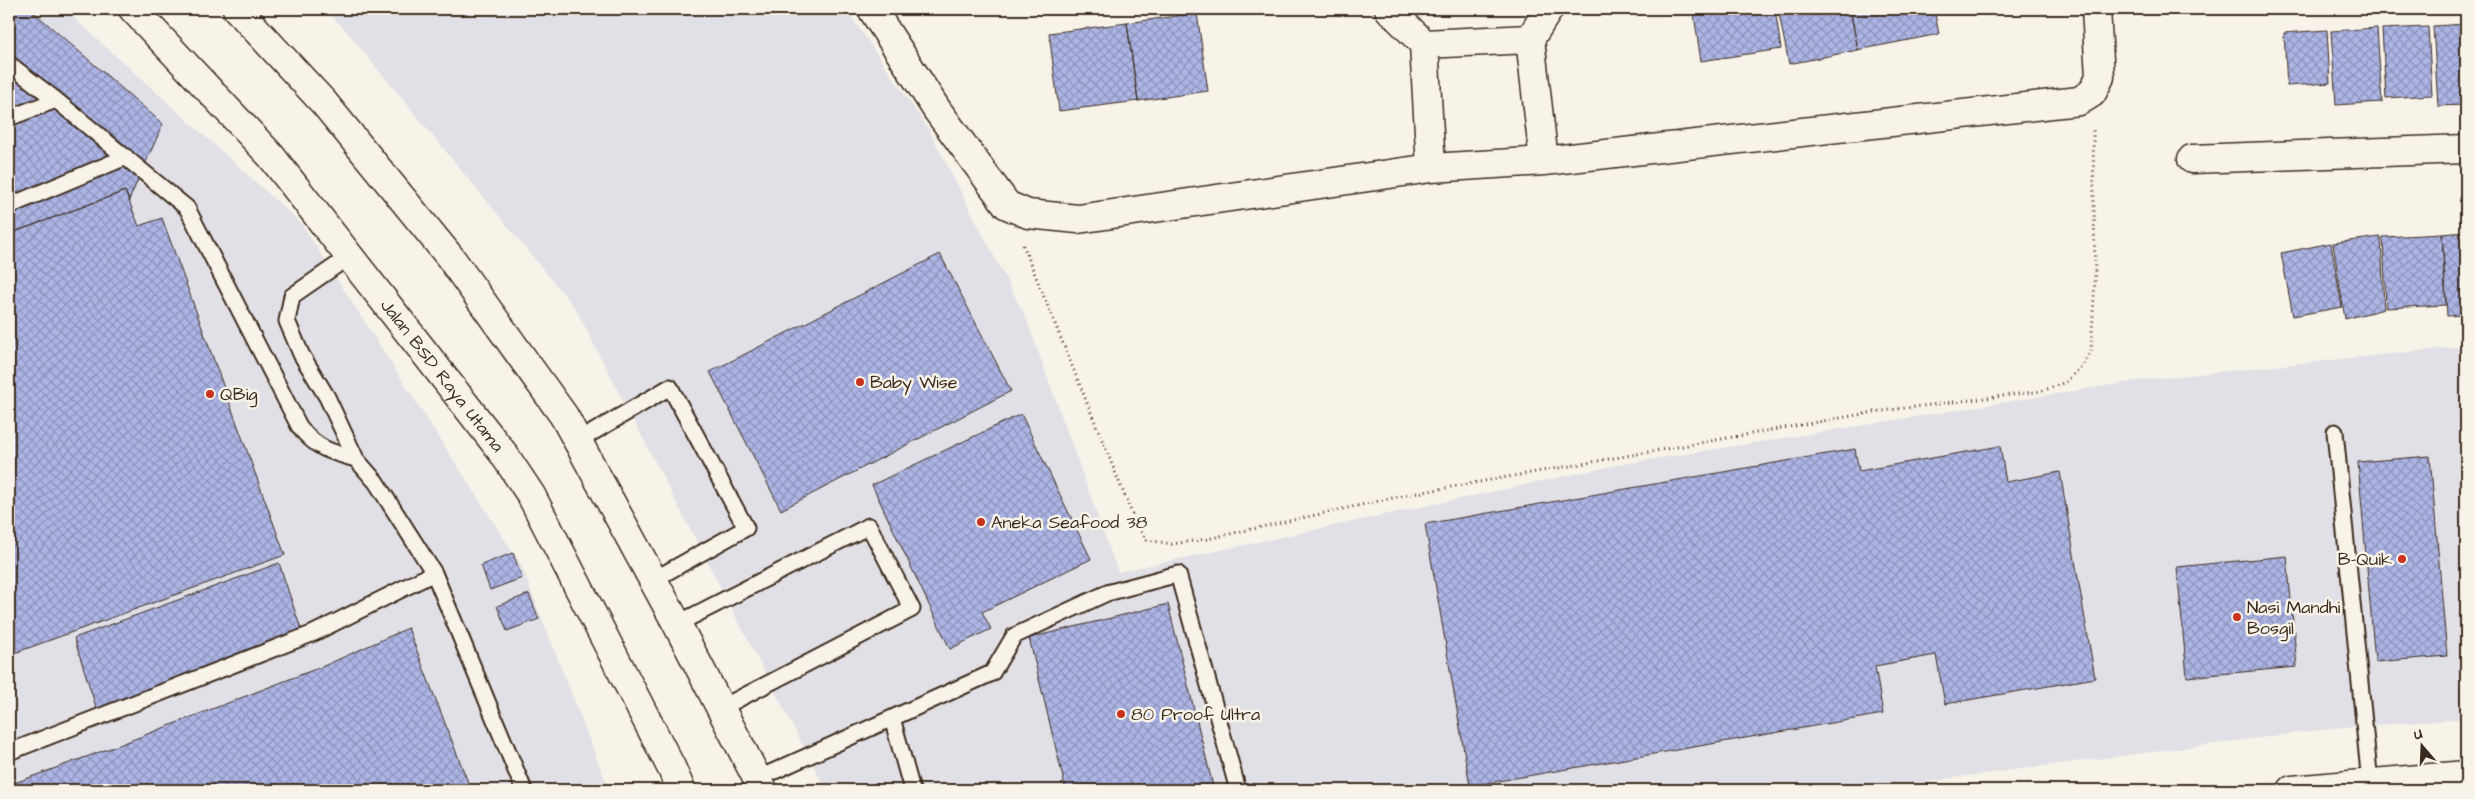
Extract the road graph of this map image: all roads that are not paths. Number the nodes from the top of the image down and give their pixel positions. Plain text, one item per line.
1 (133, 9) edge
2 (237, 9) edge
3 (872, 9) edge
4 (1389, 9) edge
5 (1549, 9) edge
6 (2096, 9) edge
7 (1530, 39) junction
8 (1424, 44) junction
9 (9, 64) edge
10 (56, 100) junction
11 (9, 118) edge
12 (2466, 149) edge
13 (126, 157) junction
14 (2192, 159) dead end
15 (1544, 161) junction
16 (1431, 168) junction
17 (9, 206) edge
18 (350, 256) junction
19 (2335, 432) dead end
20 (578, 441) junction
21 (356, 459) junction
22 (434, 573) junction
23 (653, 580) junction
24 (677, 624) junction
25 (722, 708) junction
26 (892, 718) junction
27 (9, 752) edge
28 (2466, 775) edge
29 (2370, 783) junction
30 (760, 785) edge
31 (524, 790) edge
32 (681, 790) edge
33 (912, 790) edge
34 (1238, 790) edge
35 (2292, 790) edge

1 - 18 street, Jalan BSD Raya Utama
2 - 20 street
3 - 16 street
4 - 8 street
5 - 7 street
6 - 15 street
7 - 8 street
7 - 15 street
8 - 16 street
9 - 10 lane
10 - 11 lane
10 - 13 lane
12 - 14 street
13 - 17 lane
13 - 21 lane
15 - 16 street
18 - 21 lane
18 - 32 street, Jalan BSD Raya Utama
19 - 29 lane
20 - 23 street
20 - 23 lane
21 - 22 lane
22 - 27 lane
22 - 31 lane
23 - 24 street
24 - 25 street
24 - 25 lane
25 - 30 street
26 - 30 lane
26 - 33 lane
26 - 34 lane
28 - 29 street
29 - 35 street

